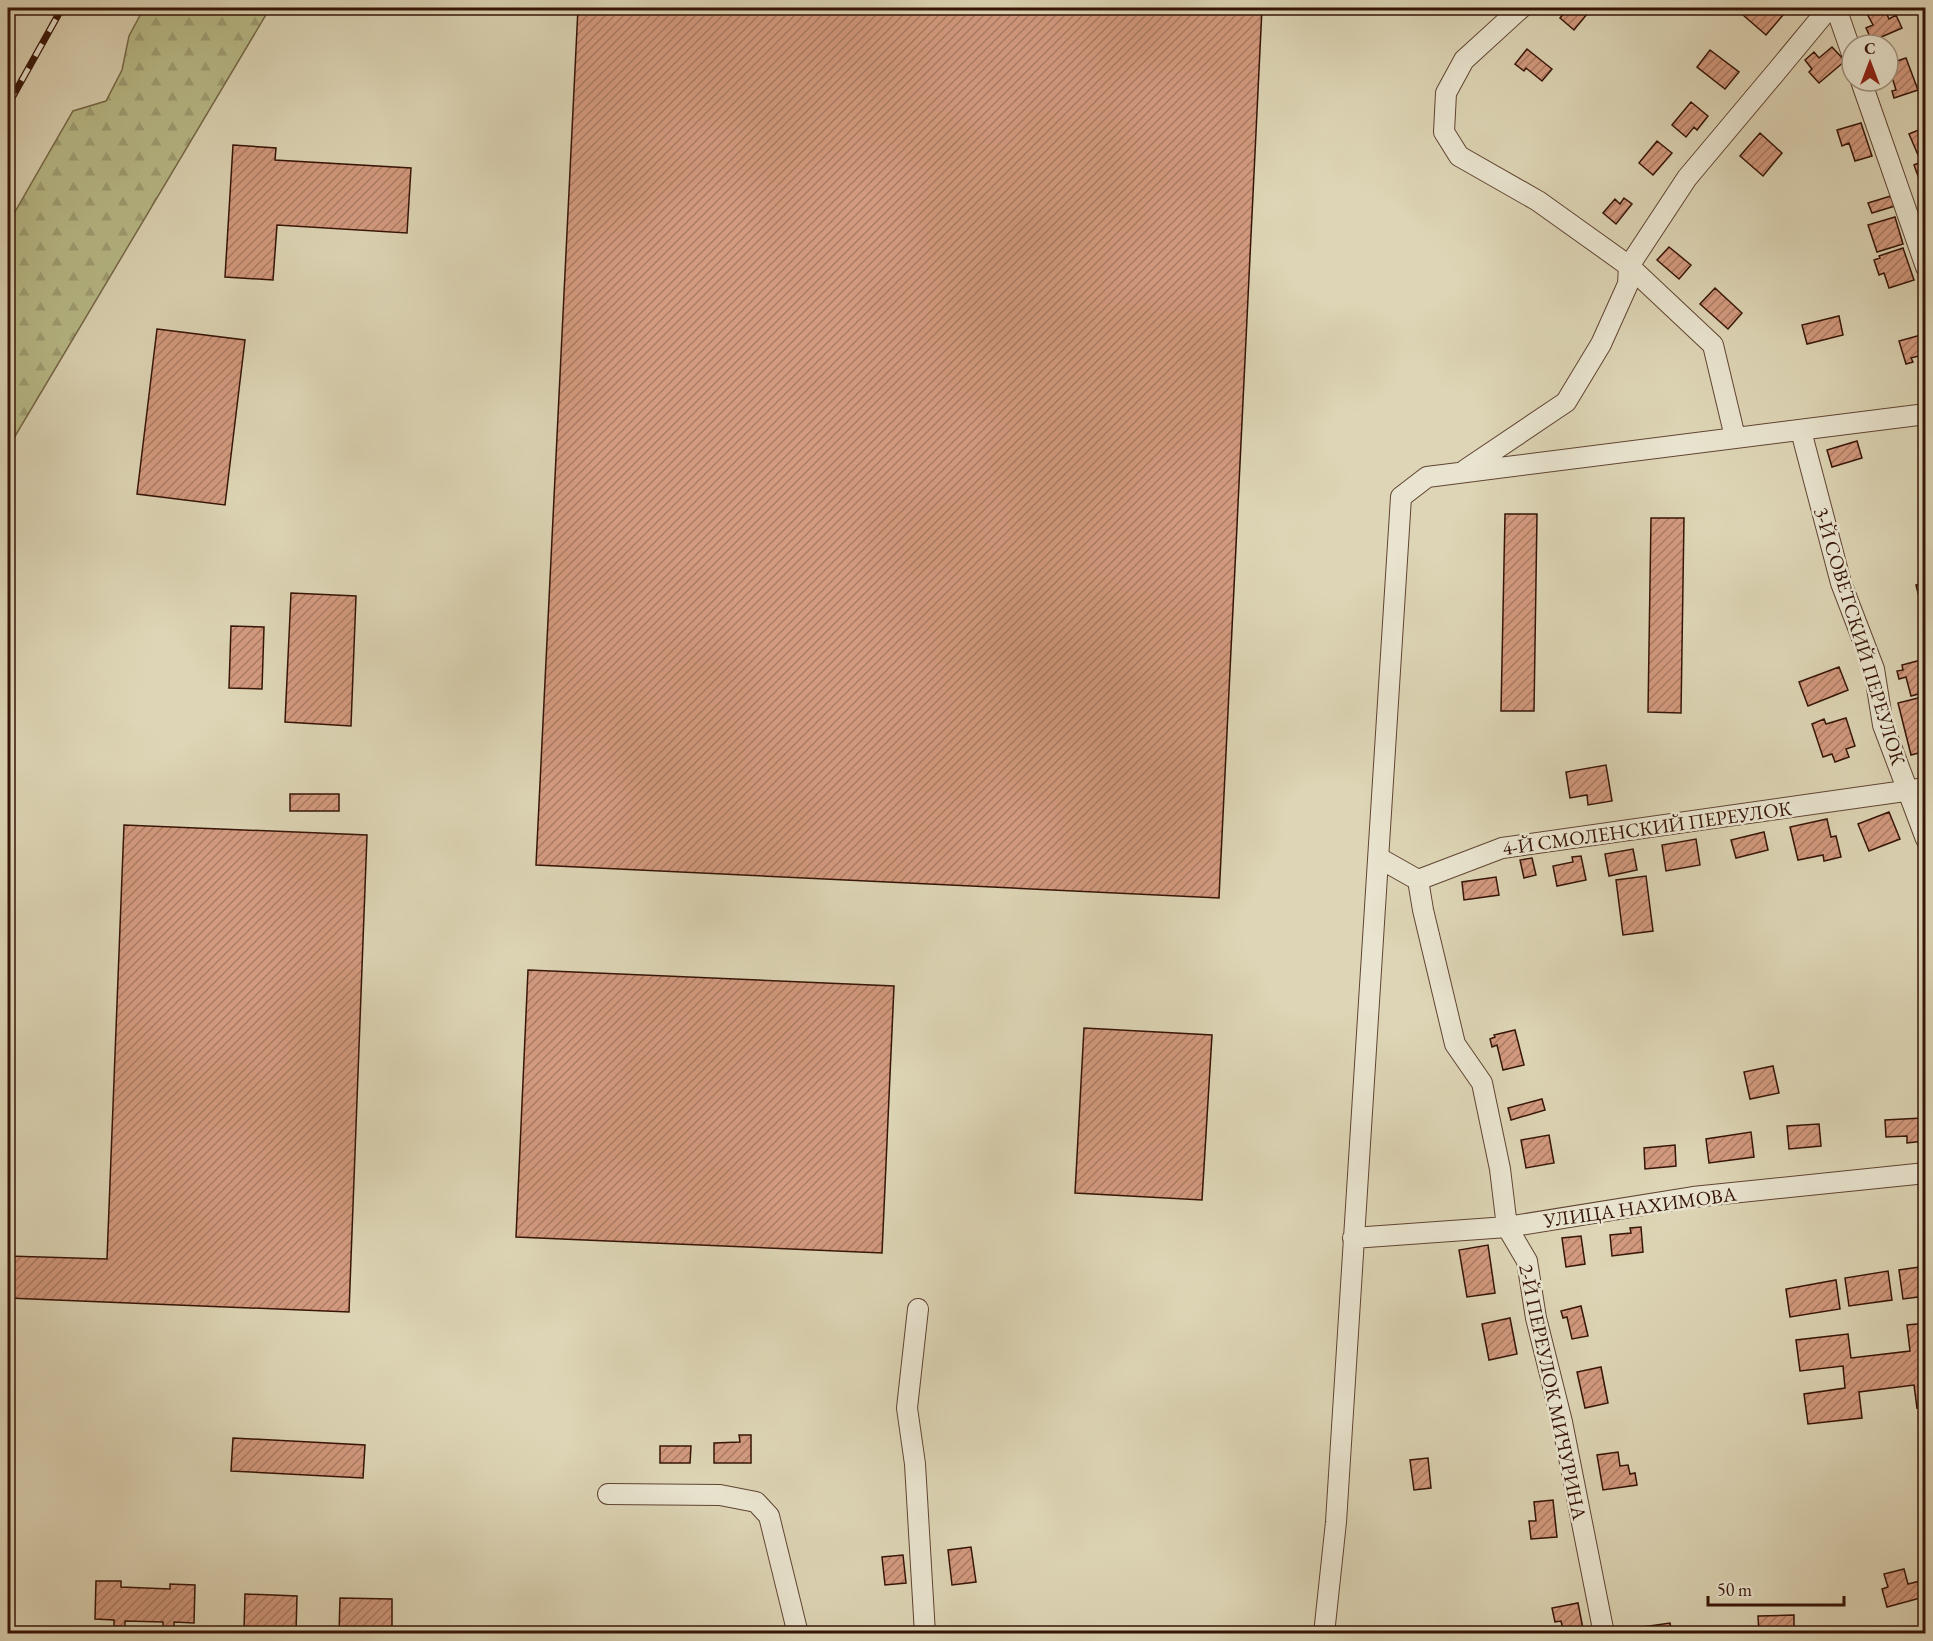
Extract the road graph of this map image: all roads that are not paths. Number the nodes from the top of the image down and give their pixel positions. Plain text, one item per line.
1 (1521, 8) edge
2 (1828, 8) edge
3 (1836, 8) edge
4 (1845, 33) edge
5 (1865, 93) edge
6 (1629, 266) junction
7 (1926, 267) edge
8 (1926, 414) edge
9 (1801, 431) junction
10 (1735, 437) junction
11 (1462, 471) junction
12 (1916, 789) edge
13 (1926, 839) edge
14 (1379, 858) junction
15 (1419, 880) junction
16 (1926, 1173) edge
17 (1507, 1227) junction
18 (1353, 1238) junction
19 (918, 1309) dead end
20 (608, 1494) dead end
21 (798, 1634) edge
22 (925, 1634) edge
23 (1324, 1634) edge
24 (1604, 1634) edge

1 - 6 street
2 - 6 street
3 - 4 street
5 - 7 street
6 - 10 street
6 - 11 street
8 - 9 street
9 - 10 street
9 - 12 street, 3-Й СОВЕТСКИЙ ПЕРЕУЛОК
10 - 11 street
11 - 14 street
12 - 13 street, 3-Й СОВЕТСКИЙ ПЕРЕУЛОК
12 - 15 street, 4-Й СМОЛЕНСКИЙ ПЕРЕУЛОК
14 - 15 street
14 - 18 street
15 - 17 street, 2-Й ПЕРЕУЛОК МИЧУРИНА
16 - 17 street, УЛИЦА НАХИМОВА
17 - 18 street, УЛИЦА НАХИМОВА
17 - 24 street, 2-Й ПЕРЕУЛОК МИЧУРИНА
18 - 23 street
19 - 22 street
20 - 21 street

